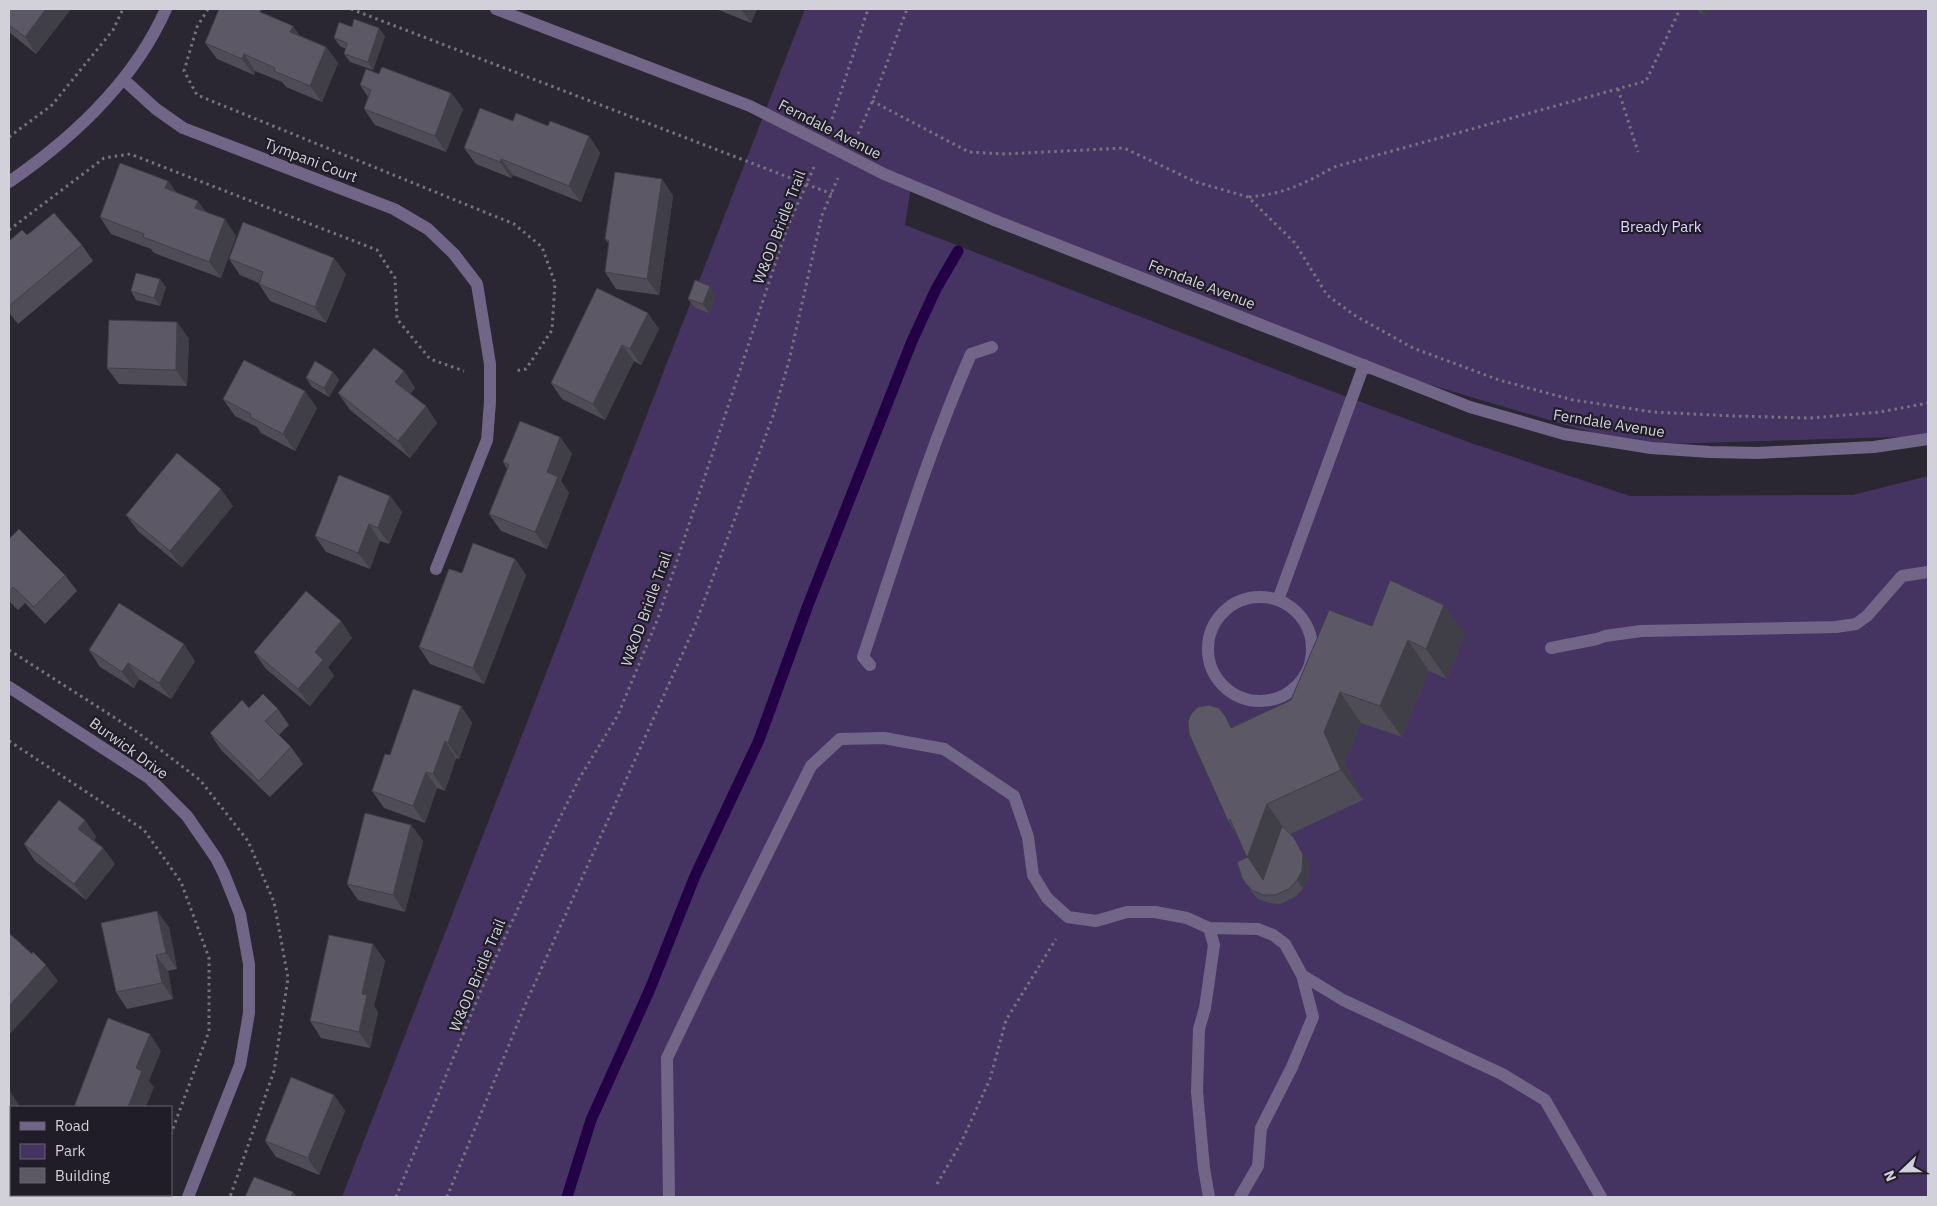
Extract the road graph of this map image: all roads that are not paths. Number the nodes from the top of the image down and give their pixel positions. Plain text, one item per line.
1 (166, 9) edge
2 (496, 9) edge
3 (122, 79) junction
4 (9, 182) edge
5 (992, 347) dead end
6 (1364, 365) junction
7 (1928, 439) edge
8 (436, 569) dead end
9 (1928, 572) edge
10 (1278, 600) junction
11 (1551, 648) dead end
12 (870, 665) dead end
13 (9, 687) edge
14 (1209, 928) junction
15 (1302, 975) junction
16 (188, 1197) edge
17 (669, 1197) edge
18 (1209, 1197) edge
19 (1240, 1197) edge
20 (1601, 1197) edge

1 - 3 street
2 - 6 street, Ferndale Avenue
3 - 4 street
3 - 8 street, Tympani Court
5 - 12 street
6 - 7 street, Ferndale Avenue
6 - 10 street
9 - 11 street
10 - 10 street
13 - 16 street, Burwick Drive
14 - 15 street
14 - 17 street
14 - 18 street
15 - 19 street
15 - 20 street

